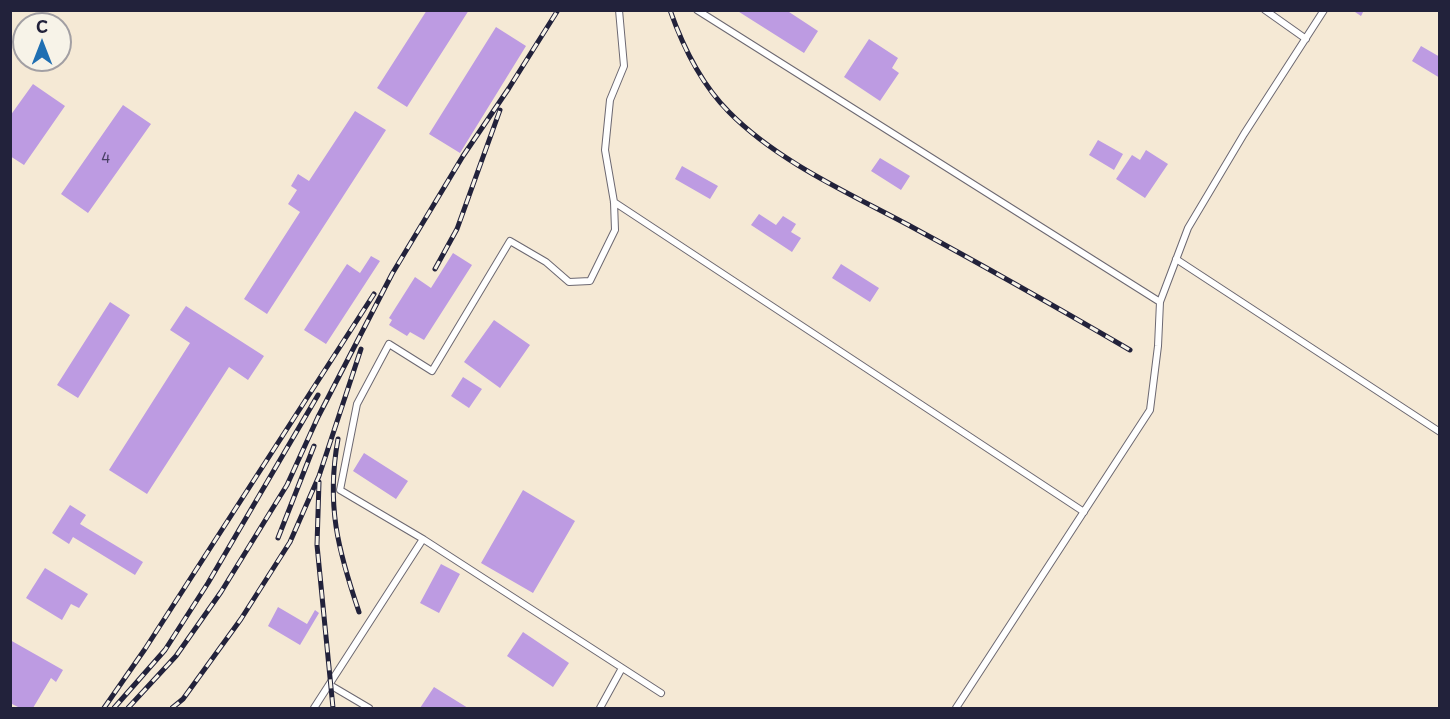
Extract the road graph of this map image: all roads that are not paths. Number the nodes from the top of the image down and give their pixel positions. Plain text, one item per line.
1 (619, 10) edge
2 (697, 10) edge
3 (1265, 10) edge
4 (1324, 10) edge
5 (1306, 39) junction
6 (614, 202) junction
7 (1176, 259) junction
8 (1160, 302) junction
9 (1440, 432) edge
10 (1084, 512) junction
11 (423, 539) junction
12 (622, 668) junction
13 (330, 685) junction
14 (661, 693) dead end
15 (315, 708) edge
16 (369, 708) edge
17 (600, 708) edge
18 (956, 708) edge

1 - 6 lane
2 - 8 lane
3 - 5 lane
4 - 5 lane
5 - 7 lane
6 - 10 lane
6 - 11 lane
7 - 8 lane
7 - 9 lane
8 - 10 lane
10 - 18 lane
11 - 12 lane
11 - 13 lane
12 - 14 lane
12 - 17 lane
13 - 15 lane
13 - 16 lane

